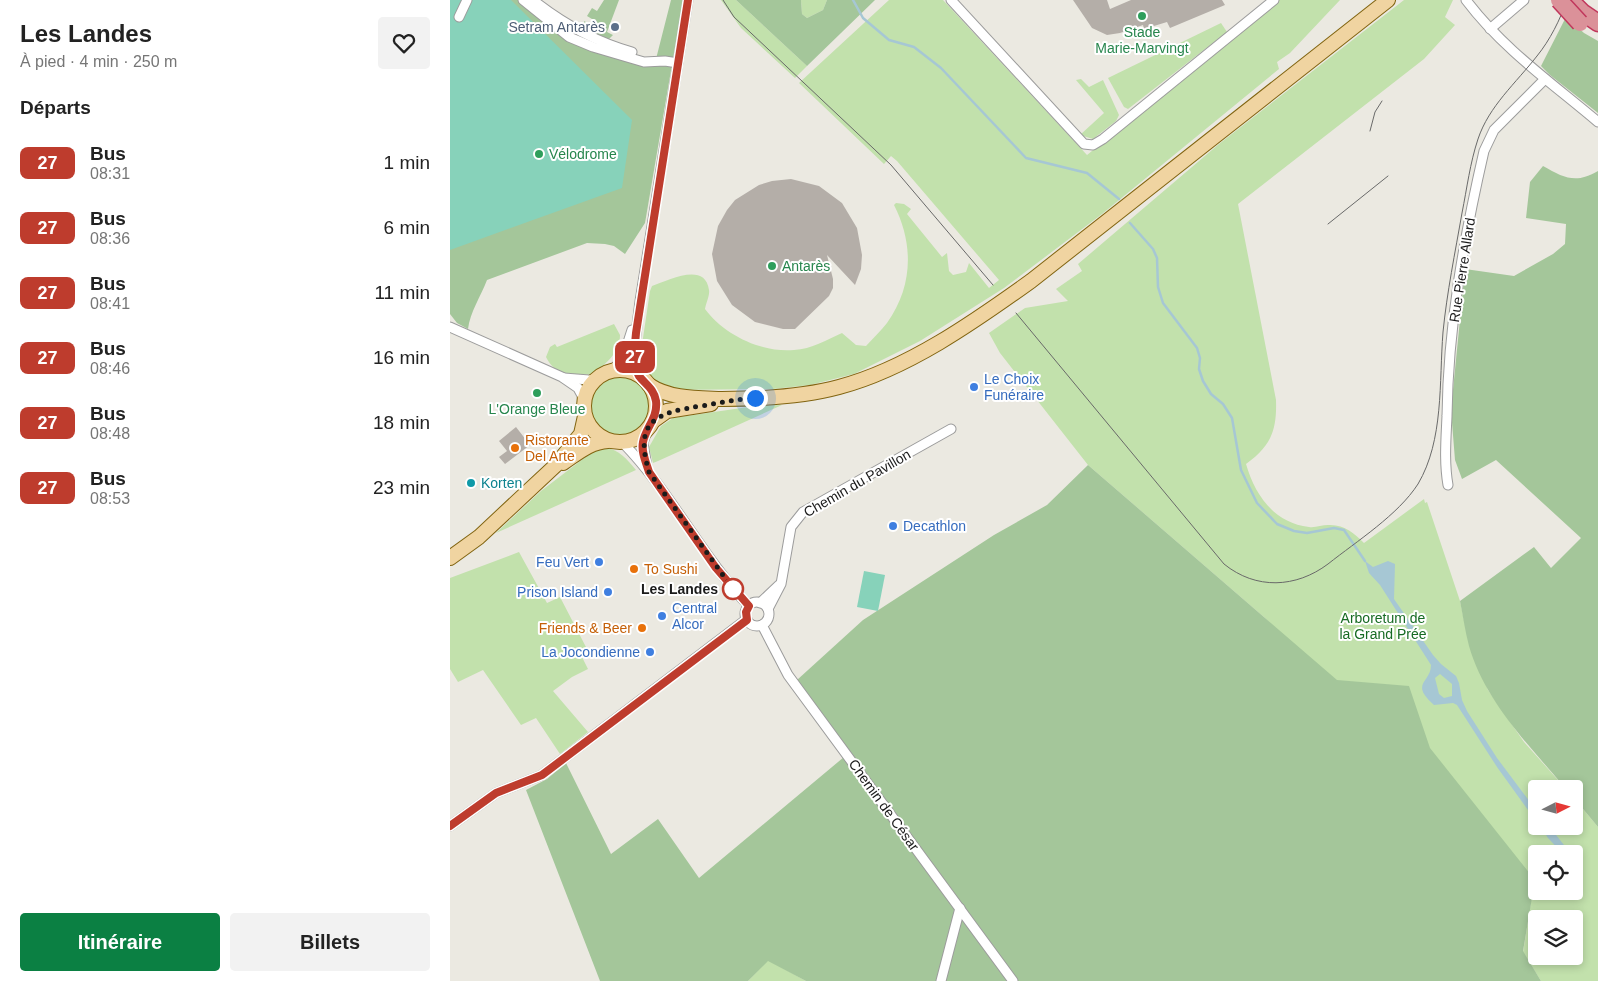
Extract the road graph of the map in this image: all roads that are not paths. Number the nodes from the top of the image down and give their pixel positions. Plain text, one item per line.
1 (467, 0) edge
2 (523, 0) edge
3 (533, 0) edge
4 (688, 0) edge
5 (951, 0) edge
6 (1274, 0) edge
7 (1388, 0) edge
8 (1466, 0) edge
9 (1524, 0) edge
10 (1559, 0) edge
11 (1570, 0) edge
12 (1371, 7) edge
13 (459, 17) dead end
14 (1581, 18) junction
15 (1598, 23) edge
16 (1490, 29) junction
17 (1598, 34) edge
18 (632, 52) dead end
19 (678, 63) junction
20 (1544, 79) junction
21 (1598, 122) edge
22 (640, 301) junction
23 (450, 327) edge
24 (612, 371) junction
25 (562, 377) junction
26 (597, 378) junction
27 (644, 380) junction
28 (584, 399) junction
29 (744, 399) junction
30 (585, 416) junction
31 (650, 426) junction
32 (951, 429) dead end
33 (608, 441) junction
34 (623, 443) junction
35 (649, 472) junction
36 (537, 484) junction
37 (1448, 485) dead end
38 (450, 558) edge
39 (781, 584) junction
40 (760, 603) junction
41 (749, 606) junction
42 (768, 609) junction
43 (747, 620) junction
44 (762, 625) junction
45 (450, 826) edge
46 (960, 908) junction
47 (941, 981) edge
48 (1013, 981) edge

1 - 13 street
2 - 19 street
3 - 18 street
4 - 19 street
5 - 6 street
7 - 12 main road
8 - 16 street
9 - 16 street
10 - 14 highway, bridge
11 - 14 highway
12 - 29 main road
14 - 15 highway
14 - 17 highway
16 - 20 street
19 - 22 street
20 - 21 street
20 - 37 street, Rue Pierre Allard
22 - 24 street
22 - 27 street
23 - 25 street
24 - 26 main road
24 - 27 main road
25 - 26 street
25 - 28 street
26 - 28 main road
27 - 29 main road
27 - 31 main road
28 - 30 main road
29 - 31 main road
30 - 33 main road
30 - 36 main road
31 - 34 main road
31 - 35 street
32 - 39 street, Chemin du Pavillon
33 - 34 main road
33 - 36 main road
34 - 35 street
35 - 41 street
36 - 38 main road
39 - 40 street
39 - 42 street, Chemin du Pavillon
40 - 41 street
40 - 42 street
41 - 43 street
42 - 44 street
43 - 44 street
43 - 45 street
44 - 46 street, Chemin de César
46 - 47 street
46 - 48 street, Chemin de César

